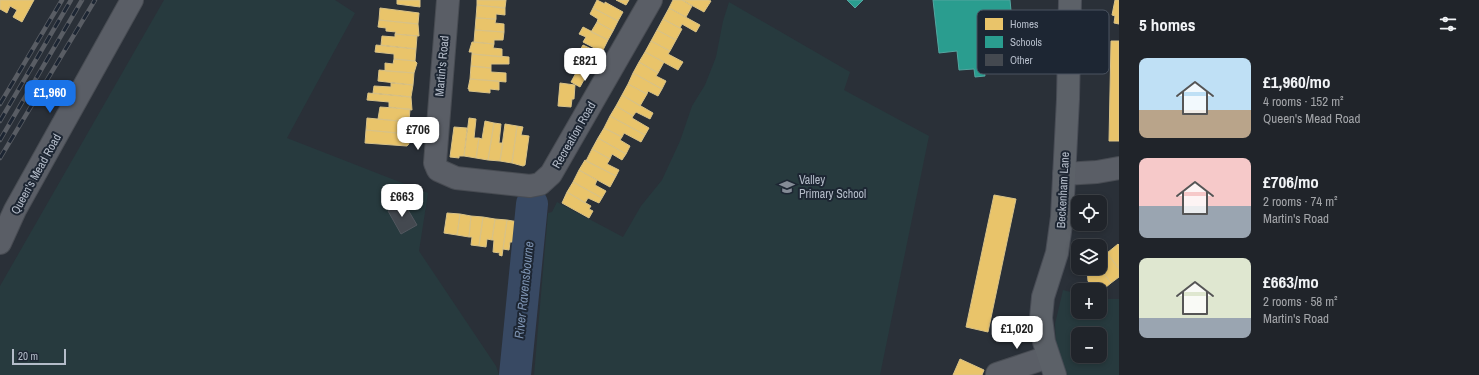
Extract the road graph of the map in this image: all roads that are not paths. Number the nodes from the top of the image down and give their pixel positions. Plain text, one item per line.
1 (132, 0) edge
2 (448, 0) edge
3 (651, 0) edge
4 (1070, 0) edge
5 (1070, 10) edge
6 (1067, 74) edge
7 (1119, 168) edge
8 (1064, 174) junction
9 (540, 184) joint
10 (0, 243) edge
11 (1051, 366) edge
12 (997, 374) edge

1 - 10 street, Queen's Mead Road
2 - 9 street, Martin's Road
3 - 9 street, Recreation Road
4 - 5 main road, Beckenham Lane
6 - 8 main road, Beckenham Lane
7 - 8 street
8 - 11 main road, Beckenham Lane
11 - 12 street

